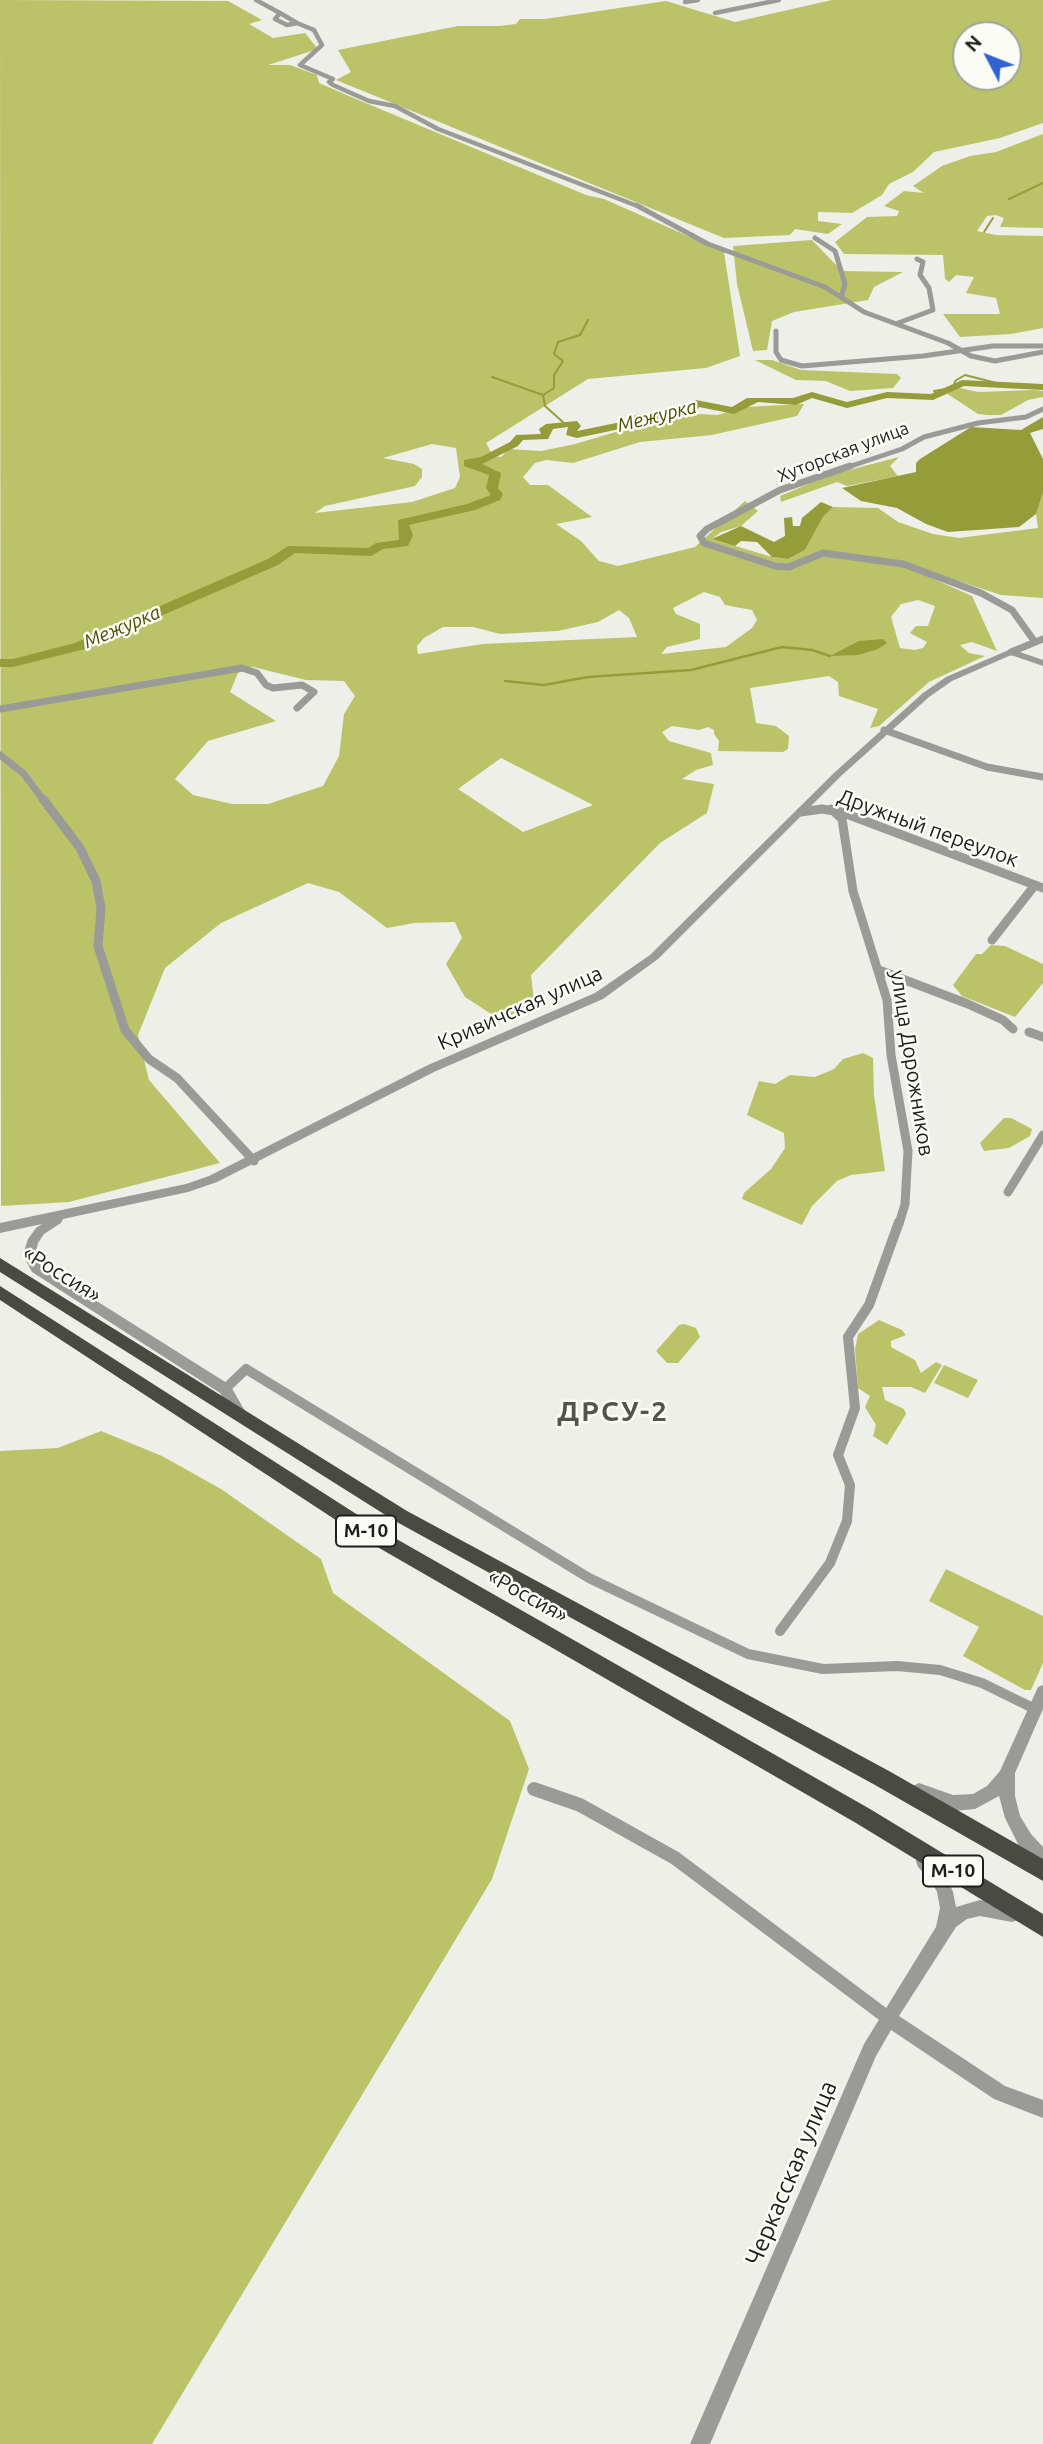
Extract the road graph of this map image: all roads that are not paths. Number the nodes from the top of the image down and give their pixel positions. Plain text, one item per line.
1 (256, 0) edge
2 (698, 0) edge
3 (779, 0) edge
4 (685, 2) dead end
5 (715, 13) dead end
6 (815, 238) dead end
7 (917, 259) dead end
8 (841, 297) junction
9 (898, 323) junction
10 (776, 331) dead end
11 (1043, 346) edge
12 (961, 350) junction
13 (1043, 352) edge
14 (1043, 409) edge
15 (1039, 641) edge
16 (1011, 652) junction
17 (1043, 663) edge
18 (297, 708) dead end
19 (0, 709) edge
20 (884, 730) junction
21 (0, 755) edge
22 (1043, 777) edge
23 (831, 809) junction
24 (801, 812) junction
25 (1039, 887) edge
26 (992, 940) dead end
27 (879, 970) junction
28 (1013, 1029) dead end
29 (1029, 1032) dead end
30 (1043, 1037) edge
31 (1043, 1135) edge
32 (254, 1161) junction
33 (1008, 1192) dead end
34 (76, 1212) junction
35 (0, 1228) edge
36 (0, 1264) edge
37 (0, 1292) edge
38 (225, 1389) junction
39 (238, 1411) junction
40 (780, 1631) dead end
41 (1043, 1692) edge
42 (1039, 1711) edge
43 (1010, 1768) junction
44 (882, 1778) junction
45 (534, 1789) dead end
46 (863, 1816) junction
47 (1043, 1859) edge
48 (1043, 1871) edge
49 (1043, 1928) edge
50 (943, 1930) junction
51 (888, 2018) junction
52 (1043, 2109) edge
53 (700, 2444) edge

1 - 8 street
2 - 4 street
3 - 5 street
6 - 8 street
7 - 9 street
8 - 9 street
9 - 12 street
10 - 12 street
11 - 12 street
12 - 13 street
14 - 15 street, Хуторская улица
15 - 16 street, Кривичская улица
16 - 17 street
16 - 20 street, Кривичская улица
18 - 19 street
20 - 22 street
20 - 24 street, Кривичская улица
21 - 32 street
23 - 24 street, Дружный переулок
23 - 25 street, Дружный переулок
23 - 27 street, улица Дорожников
24 - 32 street, Кривичская улица
25 - 26 street
27 - 28 street
27 - 40 street, улица Дорожников
29 - 30 street
31 - 33 street
32 - 34 street, Кривичская улица
34 - 35 street, Кривичская улица
34 - 38 street
36 - 39 highway, «Россия» / М-10
37 - 46 highway, «Россия» / М-10
38 - 39 street
38 - 42 street
39 - 44 highway, «Россия» / М-10
41 - 42 street
42 - 43 street
43 - 44 street
43 - 47 street
44 - 48 highway, М-10
45 - 51 street
46 - 49 highway, «Россия» / М-10
46 - 50 street, Черкасская улица
49 - 50 street, Черкасская улица
50 - 51 street, Черкасская улица
51 - 52 street
51 - 53 street, Черкасская улица

